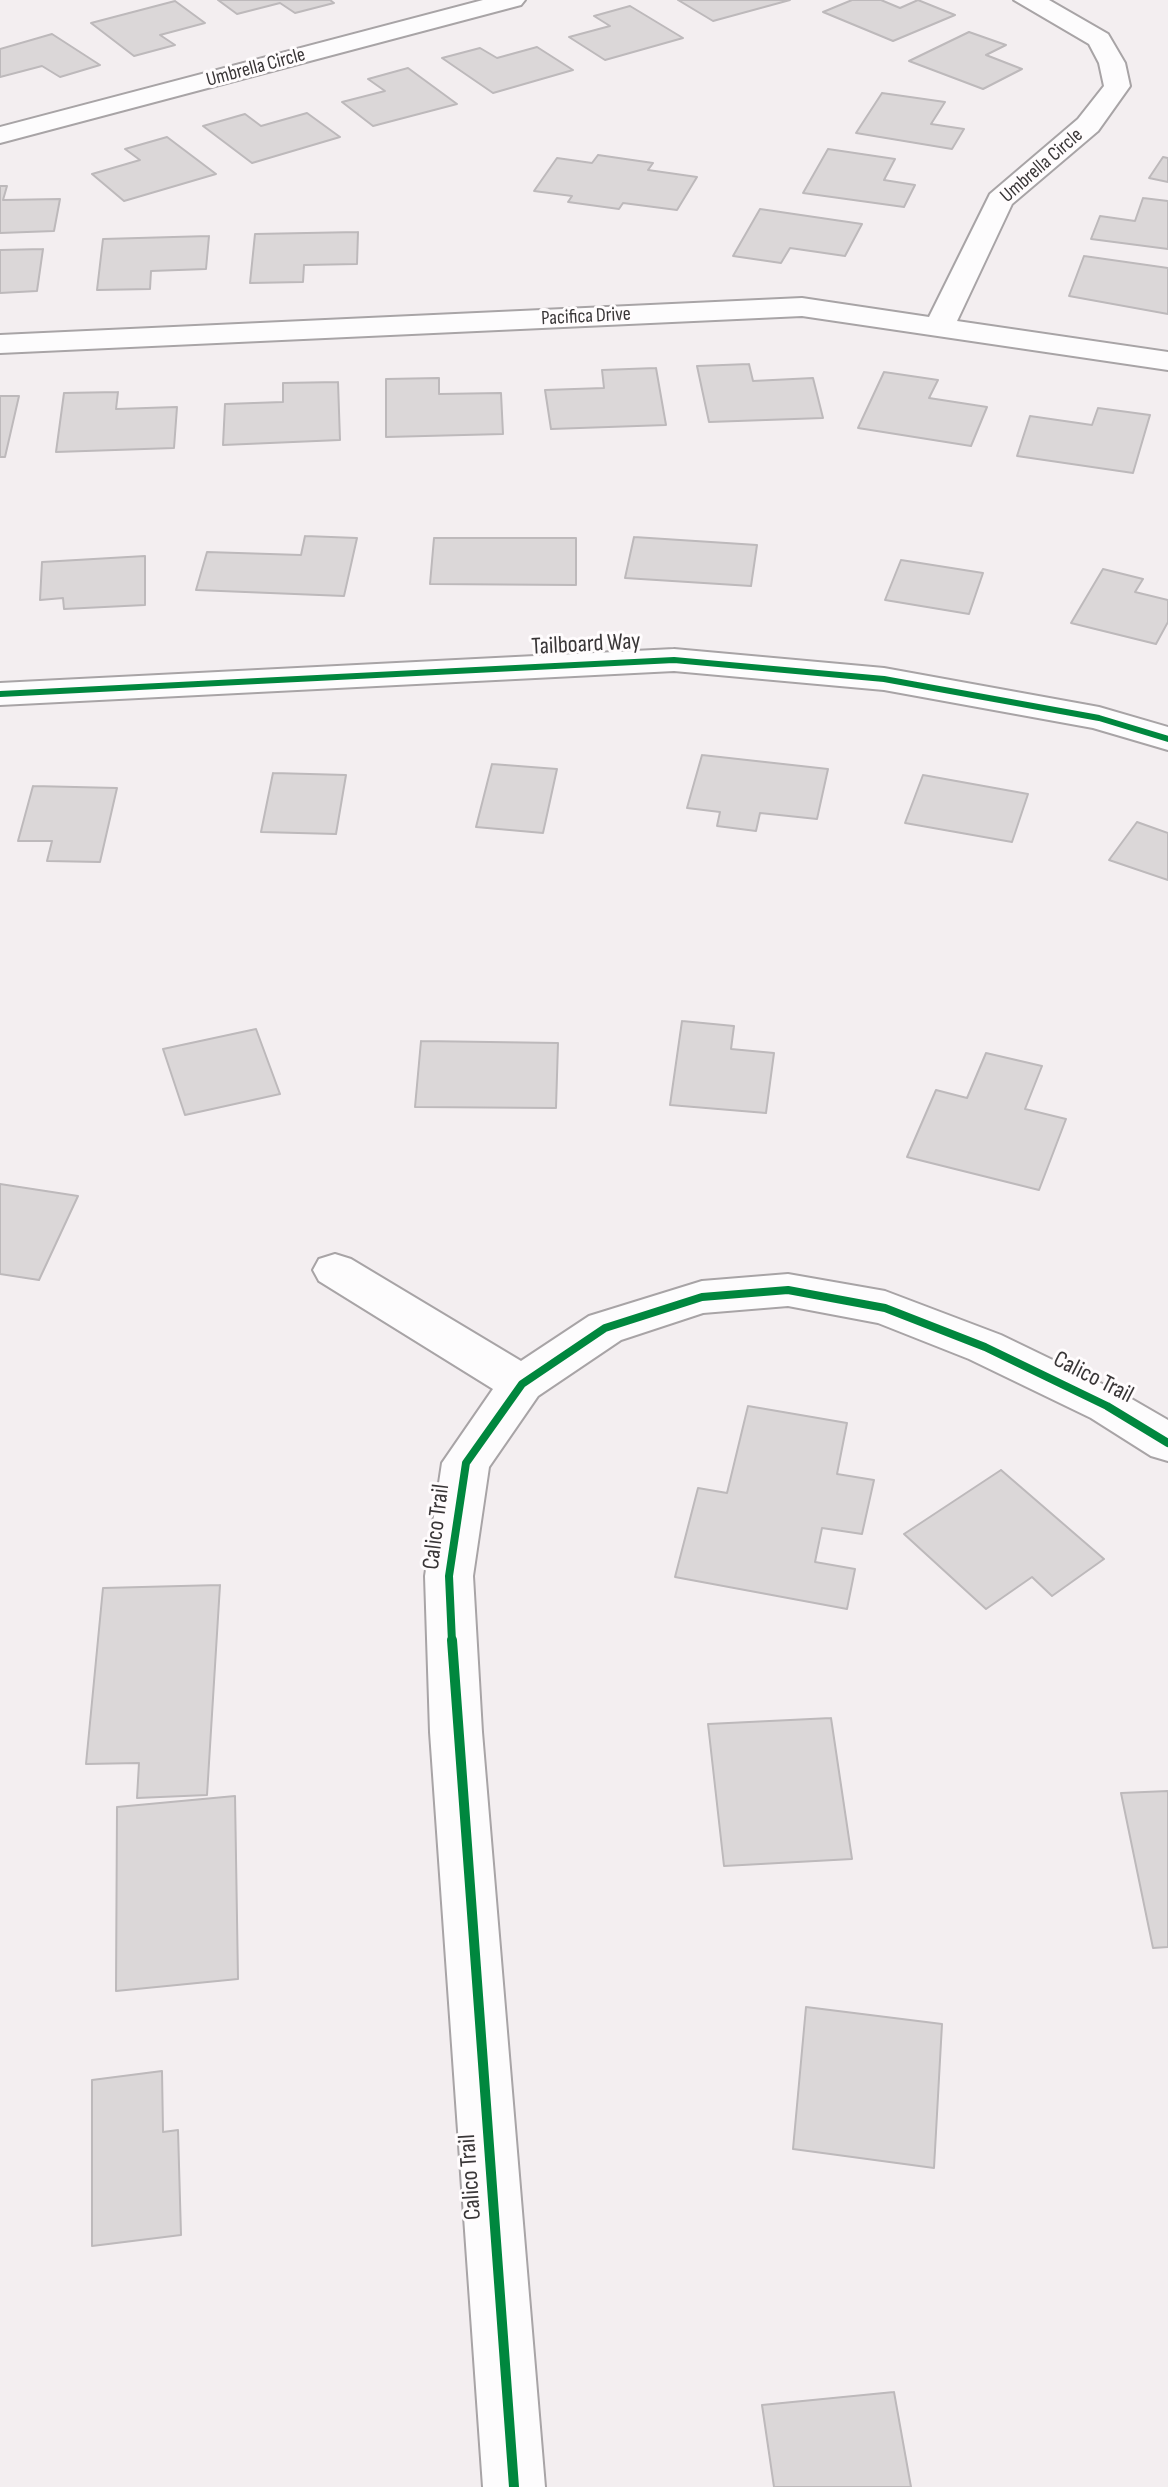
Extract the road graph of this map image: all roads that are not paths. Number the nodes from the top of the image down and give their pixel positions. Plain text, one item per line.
1 (512, 0) edge
2 (1027, 0) edge
3 (0, 135) edge
4 (939, 328) junction
5 (0, 344) edge
6 (1168, 361) edge
7 (0, 694) edge
8 (1168, 739) edge
9 (335, 1270) dead end
10 (522, 1384) junction
11 (1168, 1443) edge
12 (514, 2487) edge

1 - 3 street, Umbrella Circle
2 - 4 street, Umbrella Circle
4 - 5 street, Pacifica Drive
4 - 6 street, Pacifica Drive
7 - 8 street, Tailboard Way
9 - 10 street
10 - 11 street, Calico Trail
10 - 12 street, Calico Trail

